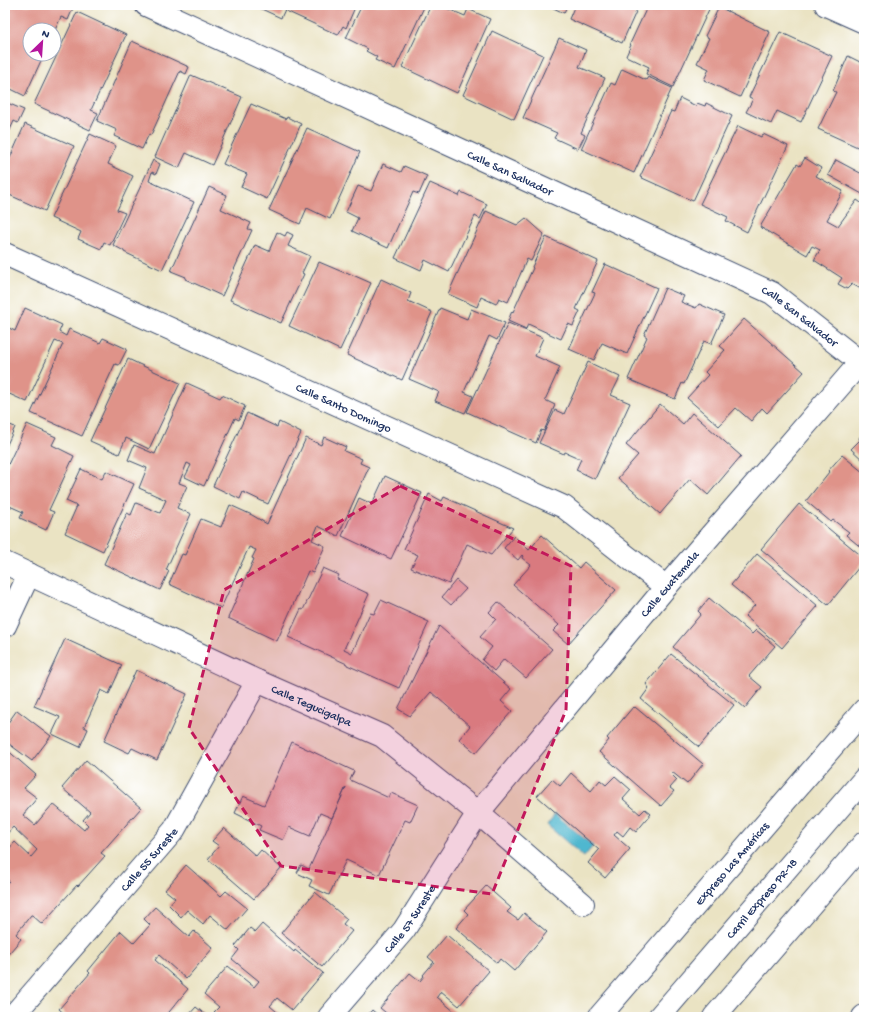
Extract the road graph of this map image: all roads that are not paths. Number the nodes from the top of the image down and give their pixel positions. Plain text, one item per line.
1 (146, 5) edge
2 (826, 5) edge
3 (864, 22) edge
4 (5, 254) edge
5 (862, 360) edge
6 (5, 563) edge
7 (28, 574) junction
8 (666, 587) junction
9 (5, 626) edge
10 (257, 681) junction
11 (864, 710) edge
12 (864, 779) edge
13 (478, 813) junction
14 (864, 843) edge
15 (583, 904) dead end
16 (12, 1017) edge
17 (329, 1017) edge
18 (599, 1017) edge
19 (659, 1017) edge
20 (714, 1017) edge

1 - 5 main road, Calle San Salvador
2 - 3 main road
4 - 8 main road, Calle Santo Domingo
5 - 8 main road, Calle Guatemala
6 - 7 main road, Calle Tegucigalpa
7 - 9 main road
7 - 10 main road, Calle Tegucigalpa
8 - 13 main road, Calle Guatemala
10 - 13 main road, Calle Tegucigalpa
10 - 16 main road, Calle 55 Sureste
11 - 18 main road, Expreso Las Américas
12 - 19 main road, Carril Expreso PR-18
13 - 15 main road, Calle Tegucigalpa
13 - 17 main road, Calle 57 Sureste
14 - 20 main road

